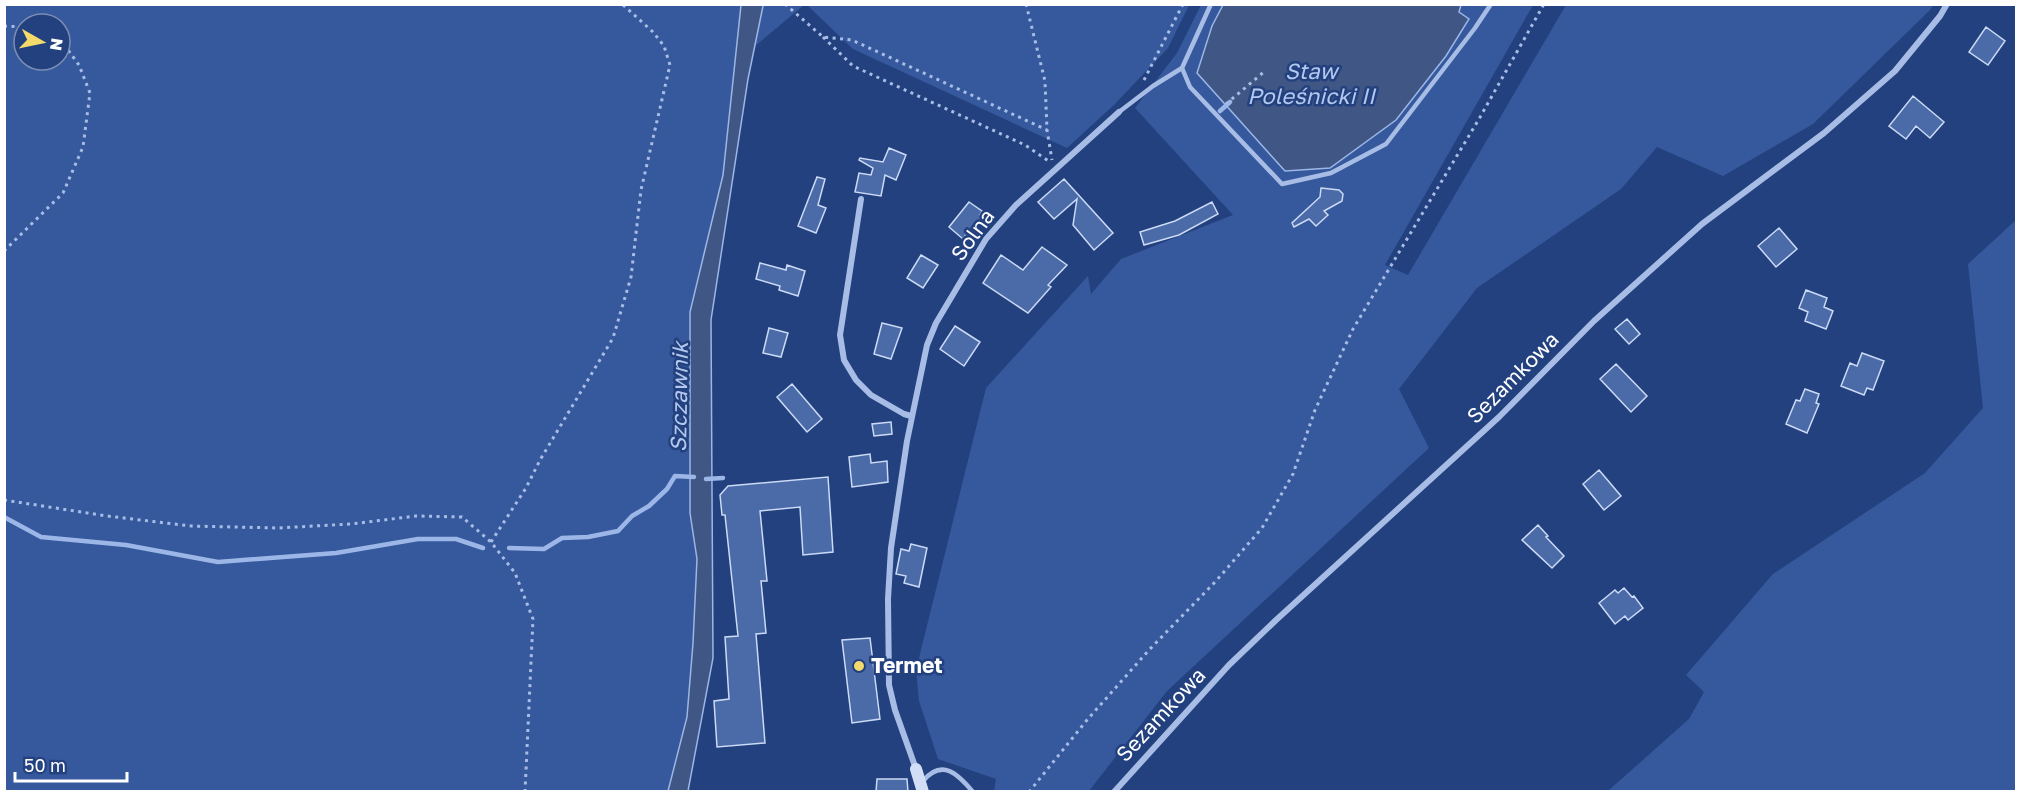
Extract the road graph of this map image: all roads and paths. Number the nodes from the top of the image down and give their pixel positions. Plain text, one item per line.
1 (622, 4) edge
2 (785, 4) edge
3 (1026, 4) edge
4 (1183, 4) edge
5 (1211, 4) edge
6 (1491, 4) edge
7 (1544, 4) edge
8 (1947, 4) edge
9 (823, 37) junction
10 (72, 55) edge
11 (1182, 68) junction
12 (1265, 71) dead end
13 (1139, 86) dead end
14 (1226, 104) dead end
15 (1119, 112) joint
16 (1047, 130) junction
17 (1055, 168) junction
18 (861, 199) dead end
19 (4, 251) edge
20 (911, 416) junction
21 (4, 500) edge
22 (491, 542) junction
23 (916, 769) joint
24 (922, 788) edge
25 (525, 792) edge
26 (973, 792) edge
27 (1029, 792) edge
28 (1114, 792) edge

1 - 22 path
2 - 9 path
3 - 16 path
4 - 13 path
5 - 11 lane
6 - 11 lane
7 - 27 path
8 - 28 street, Sezamkowa
9 - 16 path
9 - 17 path
10 - 19 path
11 - 15 lane
12 - 14 path
15 - 17 street, Solna
16 - 17 path
17 - 20 street, Solna
18 - 20 street
20 - 23 street, Solna
21 - 22 path
22 - 25 path
23 - 24 street
24 - 26 lane

